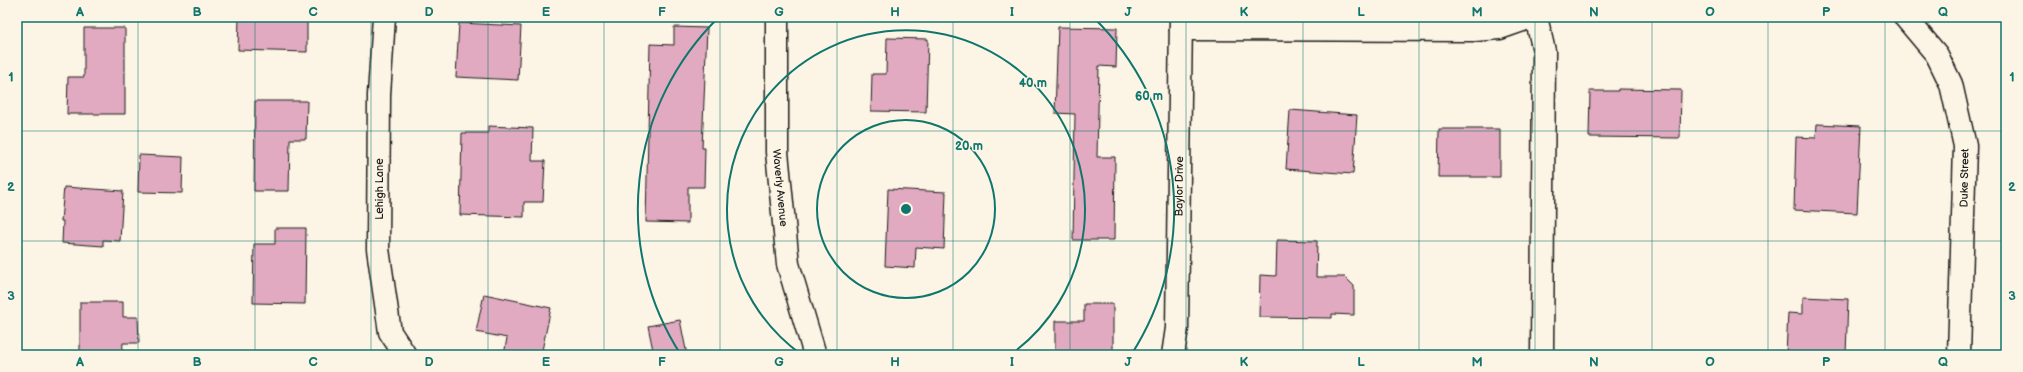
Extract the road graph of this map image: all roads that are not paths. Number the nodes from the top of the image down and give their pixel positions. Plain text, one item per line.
1 (384, 17) edge
2 (777, 17) edge
3 (1531, 17) edge
4 (1536, 17) edge
5 (1905, 17) edge
6 (1181, 23) edge
7 (405, 355) edge
8 (815, 355) edge
9 (1173, 355) edge
10 (1542, 355) edge
11 (1959, 355) edge

1 - 7 street, Lehigh Lane
2 - 8 street, Waverly Avenue
3 - 6 street
4 - 10 street
5 - 11 street, Duke Street
6 - 9 street, Baylor Drive

